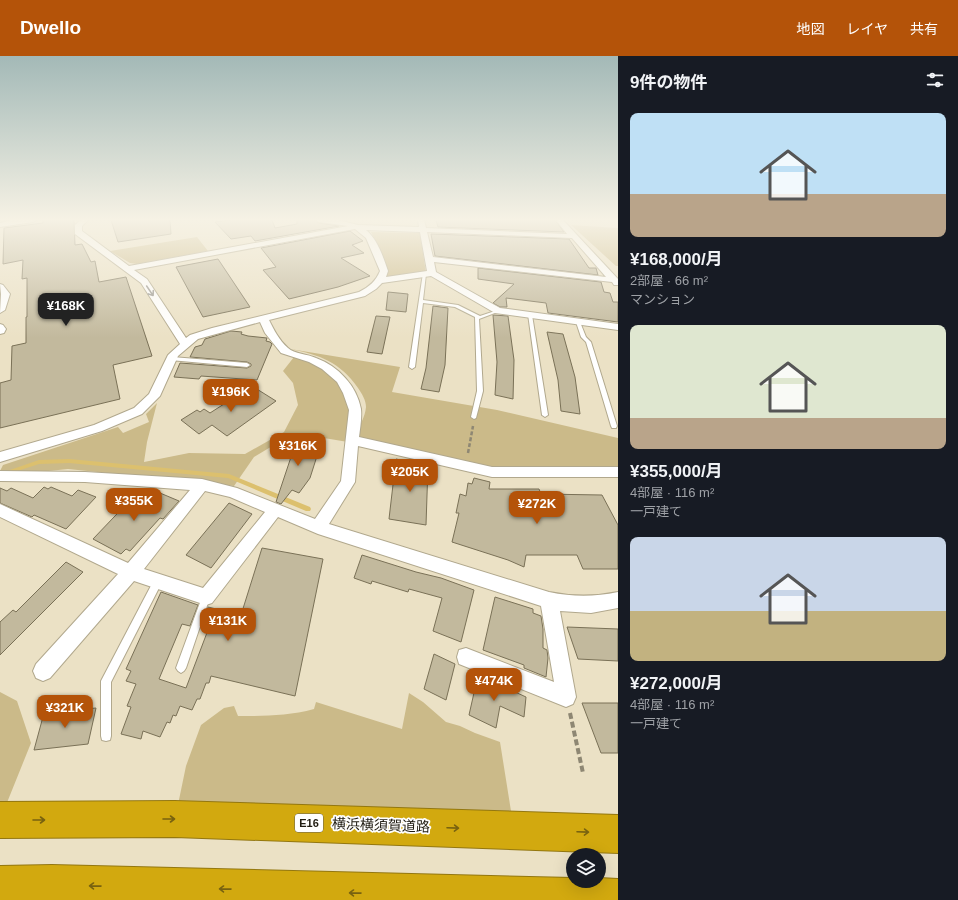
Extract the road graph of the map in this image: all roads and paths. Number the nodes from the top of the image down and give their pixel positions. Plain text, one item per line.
1 (114, 259) edge
2 (178, 259) edge
3 (379, 259) edge
4 (430, 259) edge
5 (433, 259) edge
6 (595, 259) edge
7 (126, 269) junction
8 (428, 274) junction
9 (382, 280) junction
10 (616, 282) edge
11 (0, 287) edge
12 (421, 301) junction
13 (1, 308) edge
14 (498, 311) junction
15 (530, 315) junction
16 (479, 317) junction
17 (263, 318) junction
18 (578, 322) junction
19 (0, 327) edge
20 (618, 327) edge
21 (0, 331) edge
22 (185, 344) junction
23 (172, 359) junction
24 (247, 365) dead end
25 (412, 367) dead end
26 (545, 415) dead end
27 (474, 417) joint
28 (614, 426) dead end
29 (352, 440) junction
30 (0, 457) edge
31 (465, 467) junction
32 (618, 472) edge
33 (0, 476) edge
34 (202, 486) junction
35 (276, 509) junction
36 (0, 510) edge
37 (318, 527) junction
38 (131, 572) junction
39 (158, 581) junction
40 (206, 597) junction
41 (549, 600) junction
42 (618, 600) edge
43 (466, 657) dead end
44 (181, 668) dead end
45 (44, 671) dead end
46 (566, 698) junction
47 (106, 736) dead end
48 (583, 773) dead end
49 (0, 820) edge
50 (618, 834) edge
51 (0, 886) edge
52 (618, 899) edge

1 - 7 street
2 - 7 street
3 - 9 street
4 - 8 street
5 - 10 street
6 - 10 street
7 -> 22 street
8 - 9 street
8 - 12 lane
8 - 14 street
9 - 17 street
11 - 13 street
12 - 16 lane
12 - 25 lane
14 - 15 street
14 - 16 lane
15 - 18 street
15 - 26 lane
16 - 27 lane
17 - 22 street
17 - 29 street
18 - 20 street
18 - 28 lane
19 - 21 street
22 - 23 street
23 - 24 lane
23 - 30 street
27 - 31 path
29 - 31 street
29 - 37 street
31 - 32 street
33 - 34 street
34 - 35 street
34 - 38 street
35 - 37 street
35 - 40 street
36 - 38 street
37 - 41 street
38 - 39 street
38 - 45 street
39 - 40 street
39 - 47 lane
40 - 44 lane
41 - 42 street
41 - 46 street
43 - 46 street
46 - 48 path
49 -> 50 highway, 横浜横須賀道路 / E16
52 -> 51 highway

